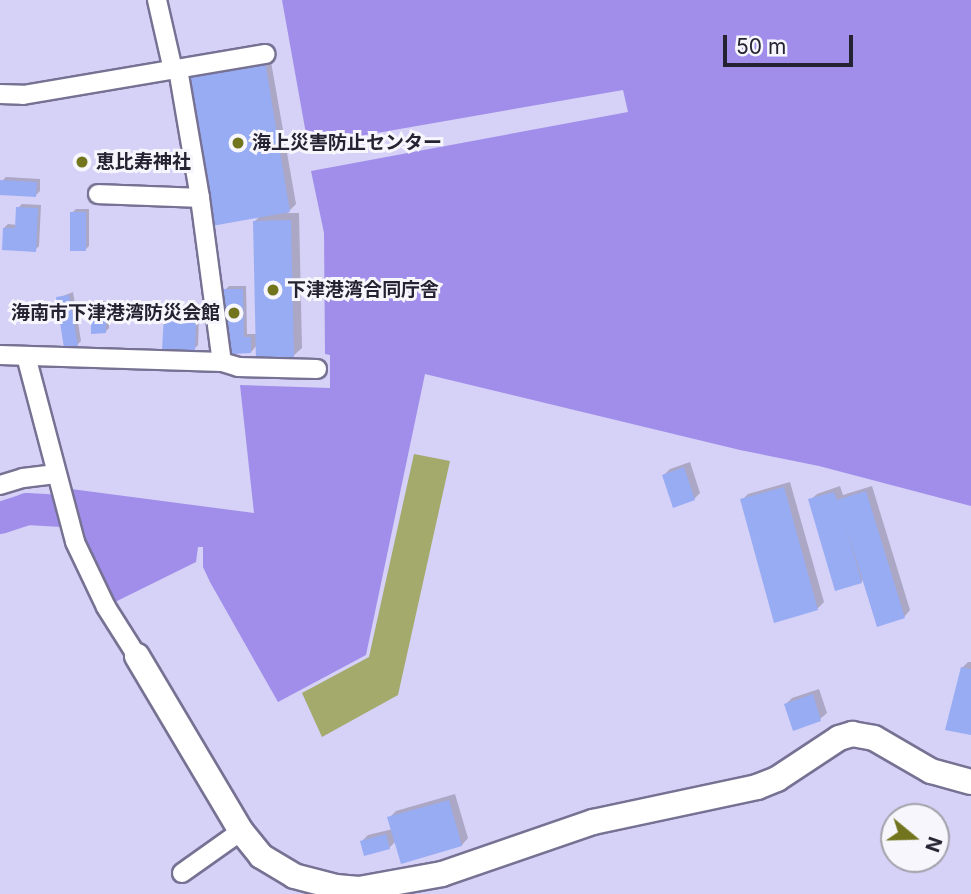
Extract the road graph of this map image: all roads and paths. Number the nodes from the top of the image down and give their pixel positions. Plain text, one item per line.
1 (157, 0) edge
2 (266, 54) dead end
3 (175, 69) junction
4 (0, 94) edge
5 (98, 194) dead end
6 (200, 198) junction
7 (0, 355) edge
8 (26, 356) junction
9 (222, 362) junction
10 (317, 369) dead end
11 (57, 480) junction
12 (0, 485) edge
13 (137, 656) joint
14 (971, 782) edge
15 (241, 831) junction
16 (182, 873) dead end

1 - 3 street
2 - 3 street
3 - 4 street
3 - 6 street
5 - 6 street
6 - 9 street
7 - 8 street
8 - 9 street
8 - 11 street
9 - 10 street
11 - 12 street
11 - 13 street
13 - 15 street
14 - 15 street
15 - 16 street

